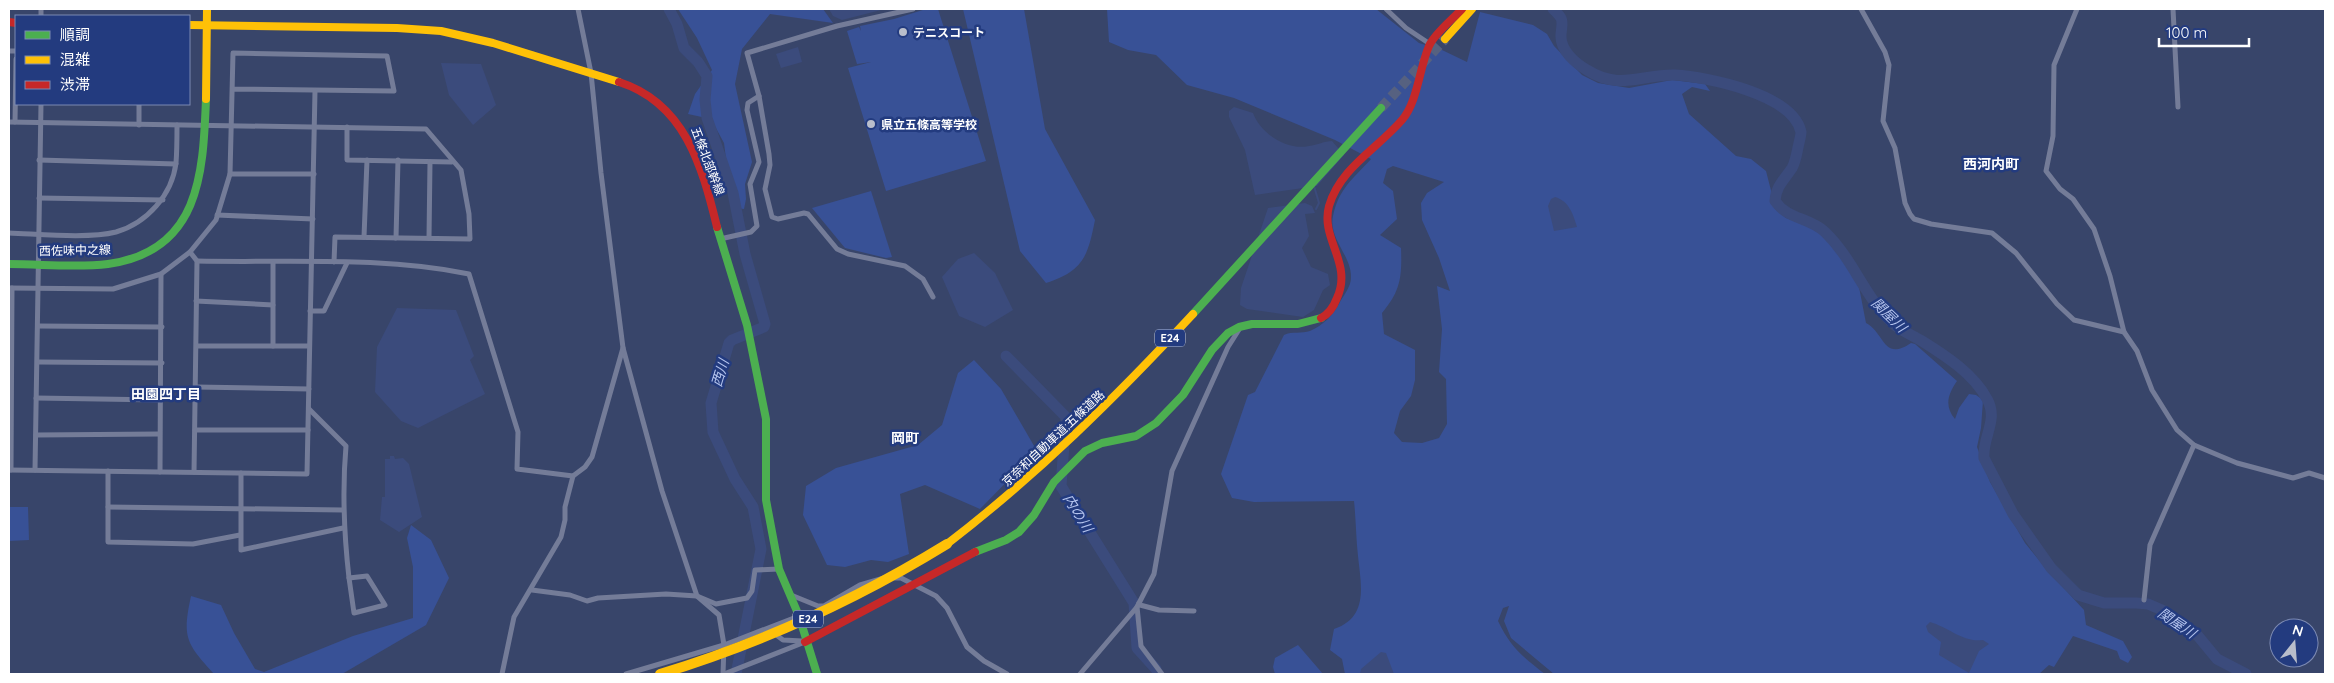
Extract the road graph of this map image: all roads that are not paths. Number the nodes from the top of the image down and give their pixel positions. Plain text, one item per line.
1 (207, 9) edge
2 (578, 9) edge
3 (913, 9) edge
4 (1386, 9) edge
5 (1462, 9) edge
6 (1472, 9) edge
7 (1861, 9) edge
8 (2077, 9) edge
9 (2173, 9) edge
10 (190, 25) edge
11 (207, 25) junction
12 (1441, 37) junction
13 (1430, 44) junction
14 (591, 73) junction
15 (232, 89) junction
16 (315, 91) junction
17 (759, 96) junction
18 (15, 105) edge
19 (40, 105) edge
20 (139, 105) edge
21 (2178, 107) dead end
22 (1381, 108) tunnel mouth
23 (9, 122) edge
24 (15, 122) junction
25 (40, 122) junction
26 (139, 125) junction
27 (177, 125) junction
28 (205, 125) junction
29 (232, 126) junction
30 (314, 127) junction
31 (347, 128) junction
32 (39, 160) junction
33 (367, 160) junction
34 (398, 160) junction
35 (430, 162) junction
36 (452, 162) junction
37 (176, 164) junction
38 (230, 174) junction
39 (314, 174) junction
40 (39, 198) junction
41 (163, 200) junction
42 (217, 215) junction
43 (312, 219) junction
44 (9, 233) edge
45 (39, 234) junction
46 (364, 238) junction
47 (396, 238) junction
48 (429, 238) junction
49 (720, 239) junction
50 (190, 252) junction
51 (198, 261) junction
52 (312, 262) junction
53 (334, 262) junction
54 (347, 262) junction
55 (273, 263) junction
56 (9, 264) edge
57 (37, 264) junction
58 (162, 274) junction
59 (10, 288) edge
60 (36, 288) junction
61 (934, 297) dead end
62 (196, 301) junction
63 (273, 305) junction
64 (310, 311) junction
65 (11, 326) edge
66 (38, 326) junction
67 (162, 327) junction
68 (1240, 328) junction
69 (2124, 332) junction
70 (1228, 333) junction
71 (197, 346) junction
72 (273, 346) junction
73 (309, 346) junction
74 (1228, 347) junction
75 (623, 348) junction
76 (10, 361) edge
77 (38, 362) junction
78 (162, 363) junction
79 (196, 387) junction
80 (309, 389) junction
81 (36, 398) junction
82 (161, 400) junction
83 (310, 409) junction
84 (195, 430) junction
85 (308, 430) junction
86 (36, 434) junction
87 (159, 434) junction
88 (10, 436) edge
89 (2194, 444) junction
90 (10, 470) edge
91 (35, 470) junction
92 (108, 471) junction
93 (160, 472) junction
94 (194, 472) junction
95 (241, 473) junction
96 (572, 476) junction
97 (2325, 478) edge
98 (108, 507) junction
99 (240, 509) junction
100 (343, 510) junction
101 (343, 528) junction
102 (240, 535) junction
103 (779, 569) junction
104 (349, 578) junction
105 (916, 585) junction
106 (532, 590) junction
107 (791, 595) junction
108 (697, 596) junction
109 (2144, 600) dead end
110 (1138, 605) junction
111 (1194, 611) dead end
112 (799, 616) junction
113 (770, 626) junction
114 (805, 642) junction
115 (724, 645) junction
116 (502, 674) edge
117 (626, 674) edge
118 (660, 674) edge
119 (724, 674) edge
120 (817, 674) edge
121 (1007, 674) edge
122 (1080, 674) edge
123 (1162, 674) edge

1 - 11 main road, 西佐味中之線
2 - 14 street
3 - 17 street
4 - 13 street
5 - 12 main road
6 - 12 main road
7 - 69 street
8 - 69 street
9 - 21 street
10 - 11 main road, 五條北部幹線
11 - 14 main road, 五條北部幹線
11 - 28 main road, 西佐味中之線
12 - 13 main road
13 - 68 main road
14 - 49 main road, 五條北部幹線
14 - 75 street
15 - 16 street
15 - 16 street
15 - 29 street
16 - 30 street
17 - 49 street
17 - 61 street
18 - 24 street
19 - 25 street
20 - 26 street
22 - 118 main road, 京奈和自動車道;五條道路 / E24, bridge
23 - 24 street
24 - 25 street
25 - 26 street
25 - 32 street
26 - 27 street
27 - 28 street
27 - 37 street
28 - 29 street
28 - 57 main road, 西佐味中之線
29 - 30 street
29 - 38 street
30 - 31 street
30 - 39 street
31 - 33 street
31 - 36 street
32 - 37 street
32 - 40 street
33 - 34 street
33 - 46 street
34 - 35 street
34 - 47 street
35 - 36 street
35 - 48 street
36 - 48 street
37 - 41 street
38 - 39 street
38 - 42 street
39 - 43 street
40 - 41 street
40 - 45 street
41 - 45 street
42 - 43 street
42 - 50 street
43 - 52 street
44 - 45 street
45 - 57 street
46 - 47 street
46 - 53 street
47 - 48 street
49 - 103 main road, 五條北部幹線
50 - 51 street
50 - 58 street
51 - 55 street
51 - 62 street
52 - 53 street
52 - 55 street
52 - 64 street
53 - 54 street
54 - 64 street
54 - 96 street
55 - 63 street
56 - 57 main road, 西佐味中之線
57 - 60 street
58 - 60 street
58 - 67 street
59 - 60 street
59 - 65 street
60 - 66 street
62 - 63 street
62 - 71 street
63 - 72 street
64 - 73 street
65 - 76 street
66 - 67 street
66 - 77 street
67 - 78 street
68 - 70 main road
68 - 74 street
69 - 89 street
70 - 74 street
70 - 105 main road
71 - 72 street
71 - 79 street
72 - 73 street
73 - 80 street
74 - 110 street
75 - 96 street
75 - 108 street
76 - 88 street
77 - 78 street
77 - 81 street
78 - 82 street
79 - 80 street
79 - 84 street
80 - 83 street
81 - 82 street
81 - 86 street
82 - 87 street
83 - 85 street
83 - 100 street
84 - 85 street
84 - 94 street
85 - 95 street
86 - 87 street
86 - 91 street
87 - 93 street
88 - 90 street
89 - 97 street
89 - 109 street
90 - 91 street
91 - 92 street
92 - 93 street
92 - 98 street
93 - 94 street
94 - 95 street
95 - 99 street
96 - 106 street
98 - 99 street
98 - 102 street
99 - 100 street
99 - 102 street
100 - 101 street
101 - 102 street
101 - 104 street
103 - 107 main road, 五條北部幹線
103 - 108 street
104 - 104 street
105 - 107 street
105 - 114 main road
105 - 121 street
106 - 108 street
106 - 116 street
107 - 112 main road, 五條北部幹線
108 - 115 street
110 - 111 street
110 - 122 street
110 - 123 street
112 - 113 street
112 - 114 main road, 五條北部幹線
113 - 114 street
113 - 115 street
114 - 119 street
114 - 120 main road, 五條北部幹線
115 - 117 street
115 - 119 street

